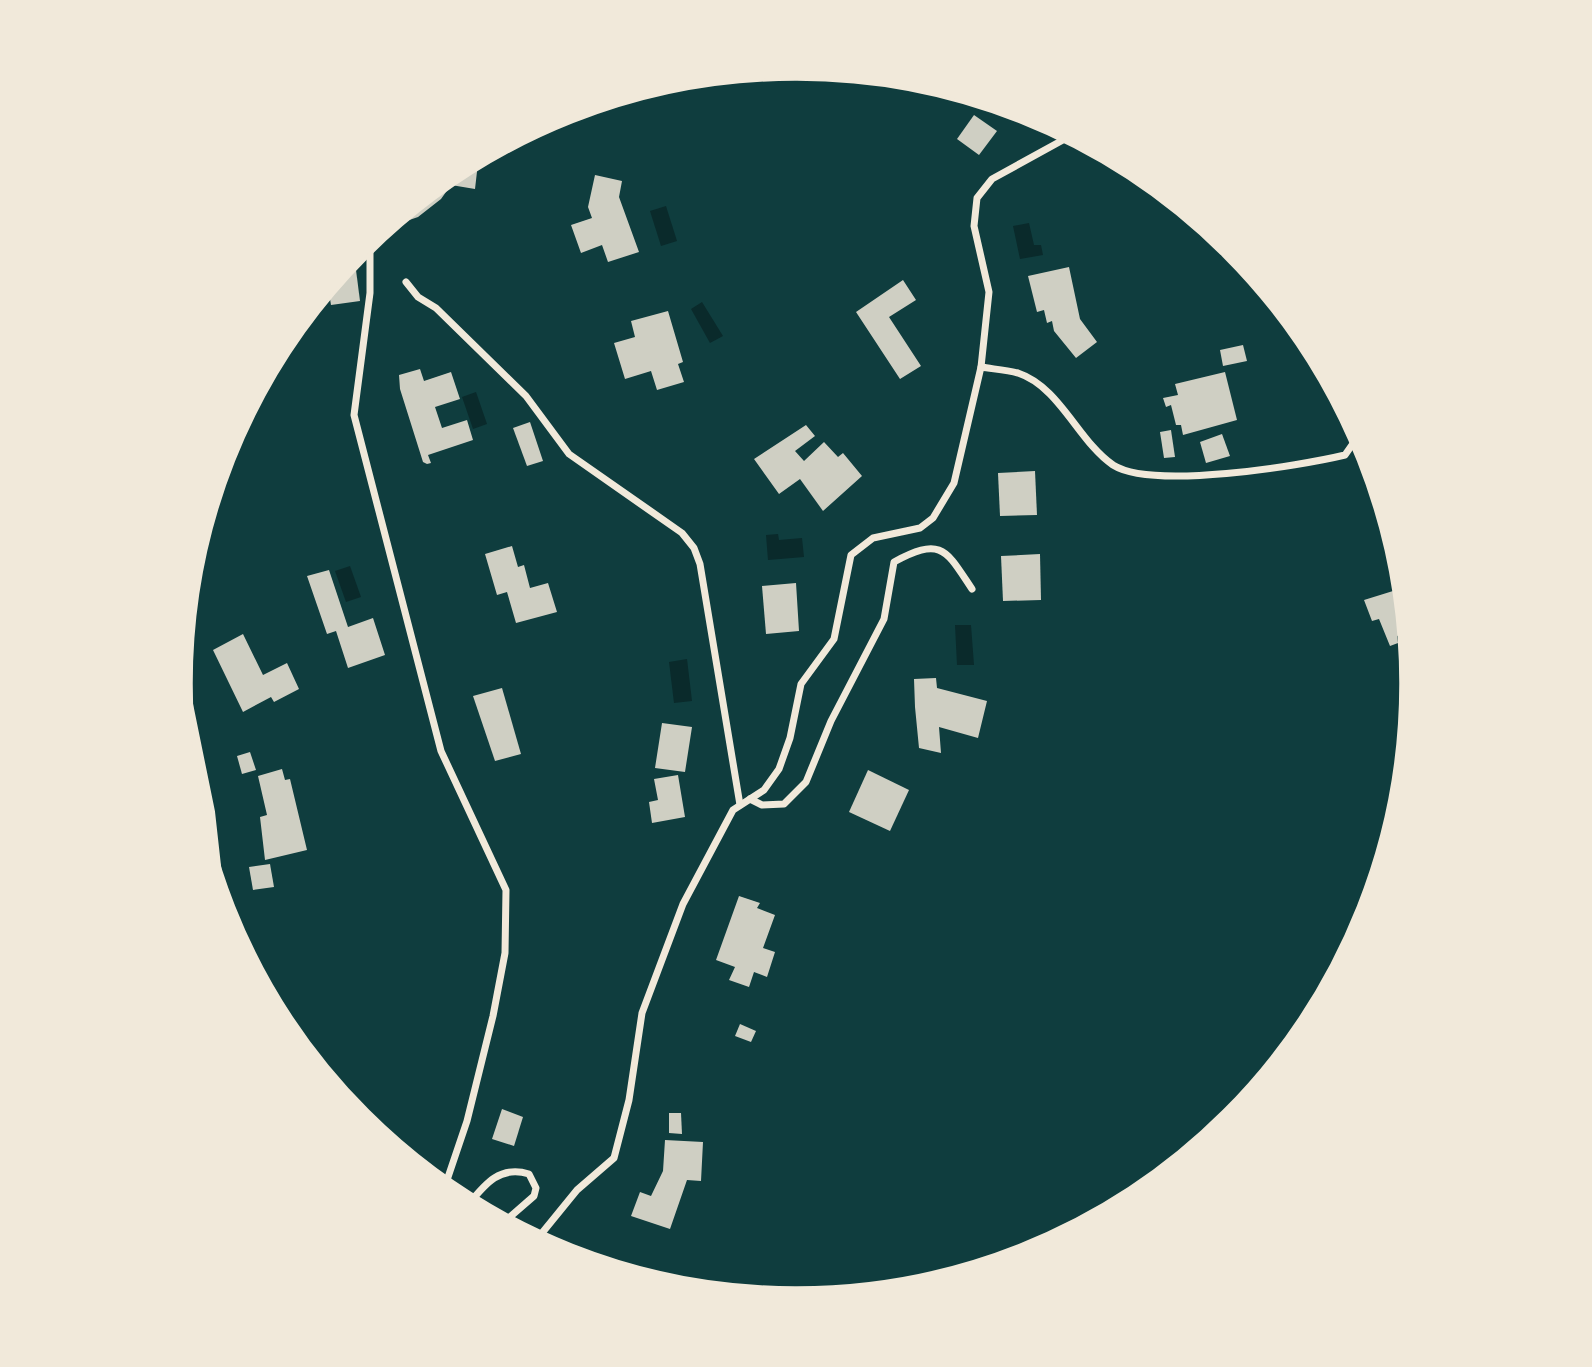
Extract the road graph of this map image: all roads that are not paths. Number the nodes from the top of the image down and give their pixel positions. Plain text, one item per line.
1 (1062, 141) edge
2 (370, 254) edge
3 (406, 282) dead end
4 (981, 367) junction
5 (1352, 445) edge
6 (972, 589) dead end
7 (194, 740) edge
8 (750, 799) junction
9 (740, 805) junction
10 (212, 841) edge
11 (448, 1177) edge
12 (475, 1196) edge
13 (511, 1216) edge
14 (543, 1232) edge

1 - 4 street
2 - 11 street
3 - 9 street
4 - 5 street
4 - 8 street
6 - 8 street
7 - 10 street
8 - 9 street
9 - 14 street
12 - 13 street

